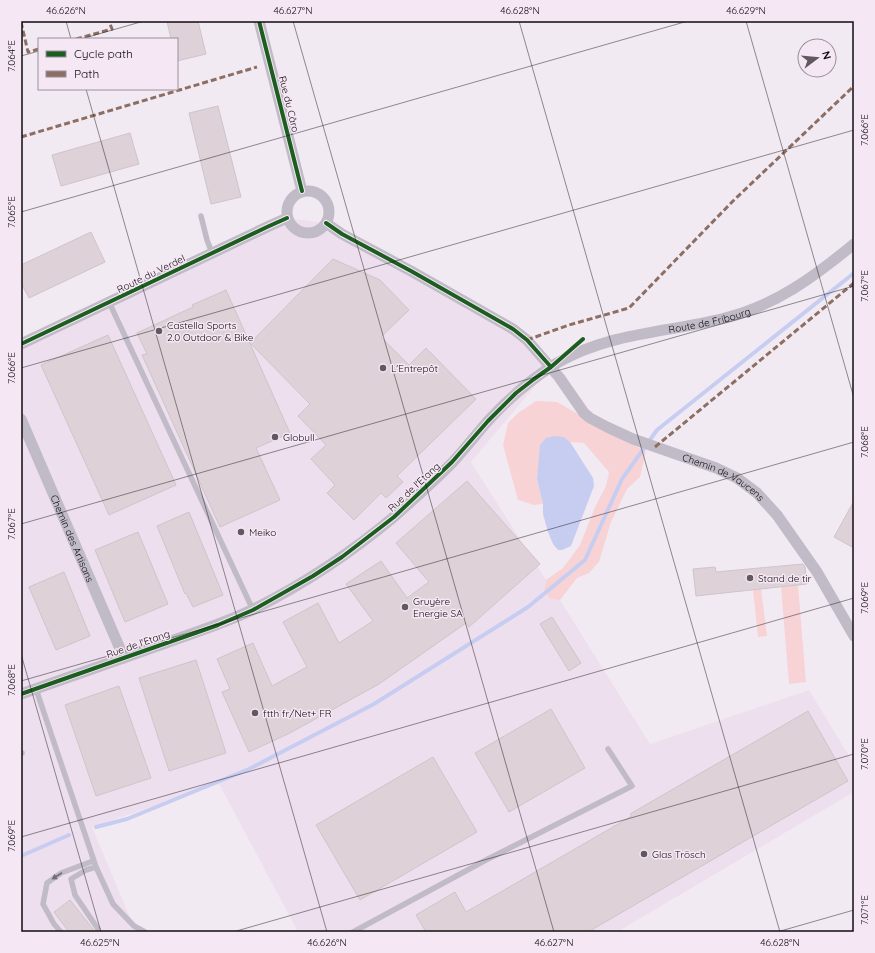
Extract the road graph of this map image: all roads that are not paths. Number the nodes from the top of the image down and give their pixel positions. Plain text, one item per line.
1 (260, 21) edge
2 (302, 191) junction
3 (201, 216) dead end
4 (287, 218) junction
5 (326, 223) junction
6 (854, 244) edge
7 (212, 253) junction
8 (109, 302) junction
9 (21, 344) edge
10 (551, 368) junction
11 (21, 418) edge
12 (253, 610) junction
13 (854, 636) edge
14 (124, 658) junction
15 (36, 688) junction
16 (21, 694) edge
17 (608, 749) dead end
18 (95, 864) junction
19 (61, 932) edge
20 (98, 932) edge
21 (145, 932) edge
22 (353, 932) edge

1 - 2 street, Rue du Câro
2 - 4 street
2 - 5 street
3 - 7 lane
4 - 5 street
4 - 7 street, Route du Verdel
5 - 10 street
6 - 10 street, Route de Fribourg
7 - 8 street, Route du Verdel
8 - 9 street, Route du Verdel
8 - 12 lane
10 - 12 street, Rue de l'Etang
10 - 13 street, Chemin de Vaucens
11 - 14 street, Chemin des Artisans
12 - 14 street, Rue de l'Etang
14 - 15 street, Rue de l'Etang
15 - 16 street, Rue de l'Etang
15 - 18 lane
17 - 22 lane
18 -> 19 lane
18 - 20 lane
18 - 21 lane

